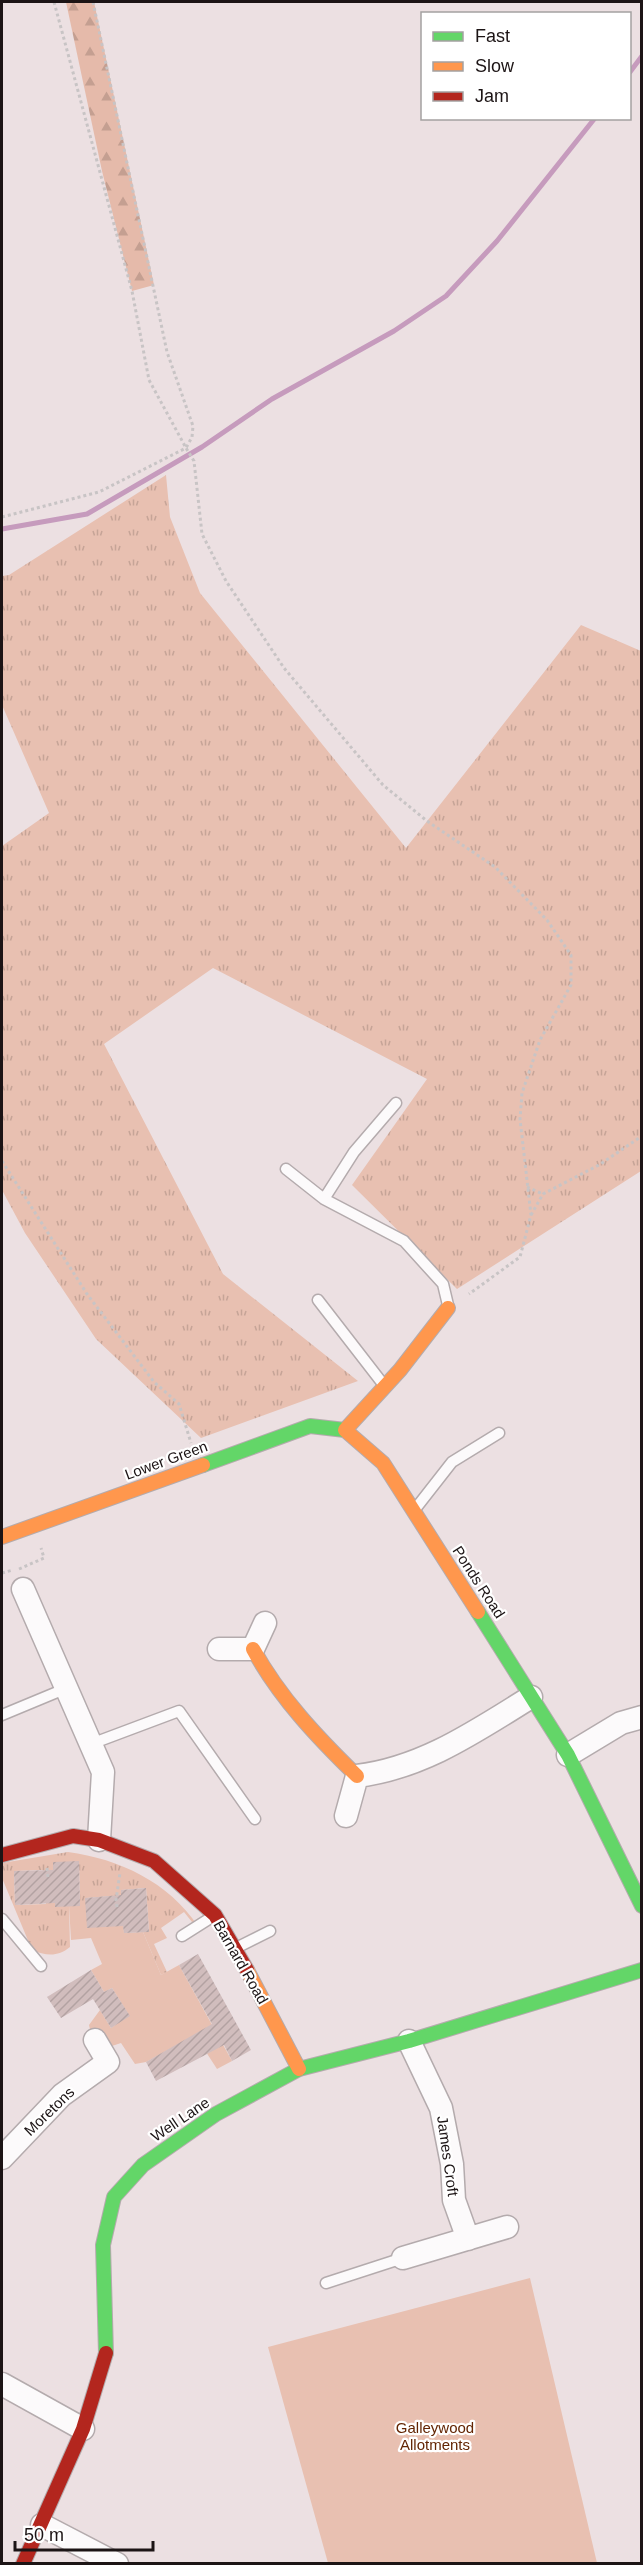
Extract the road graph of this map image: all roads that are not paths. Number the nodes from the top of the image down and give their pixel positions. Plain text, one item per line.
1 (396, 1103) dead end
2 (286, 1169) dead end
3 (324, 1199) junction
4 (318, 1300) dead end
5 (448, 1308) joint
6 (386, 1386) junction
7 (345, 1430) junction
8 (499, 1433) dead end
9 (414, 1511) junction
10 (2, 1537) edge
11 (24, 1589) dead end
12 (265, 1623) dead end
13 (219, 1649) dead end
14 (253, 1649) junction
15 (67, 1688) junction
16 (531, 1697) junction
17 (2, 1715) edge
18 (642, 1717) edge
19 (91, 1744) junction
20 (568, 1755) junction
21 (357, 1776) junction
22 (346, 1816) dead end
23 (255, 1819) dead end
24 (99, 1840) junction
25 (2, 1855) edge
26 (642, 1906) edge
27 (215, 1915) junction
28 (2, 1919) edge
29 (270, 1931) dead end
30 (182, 1936) dead end
31 (235, 1949) junction
32 (41, 1966) dead end
33 (642, 1970) edge
34 (94, 2040) dead end
35 (409, 2041) junction
36 (299, 2069) junction
37 (2, 2158) edge
38 (507, 2227) dead end
39 (468, 2239) junction
40 (403, 2258) joint
41 (326, 2283) dead end
42 (2, 2384) edge
43 (83, 2429) junction
44 (42, 2525) junction
45 (23, 2564) edge
46 (117, 2564) edge

1 - 3 lane
2 - 3 lane
3 - 5 lane
4 - 6 lane
5 - 6 street
6 - 7 street
7 - 9 street, Ponds Road
7 - 10 street, Lower Green
8 - 9 lane
9 - 16 street, Ponds Road
11 - 15 street
12 - 14 street
13 - 14 street
14 - 21 street
15 - 17 lane
15 - 19 street
16 - 20 street, Ponds Road
16 - 21 street
18 - 20 street
19 - 23 lane
19 - 24 street
20 - 26 street, Ponds Road
21 - 22 street
24 - 25 street, Barnard Road
24 - 27 street, Barnard Road
27 - 30 lane
27 - 31 street, Barnard Road
28 - 32 lane
29 - 31 lane
31 - 36 street, Barnard Road
33 - 35 street, Well Lane
34 - 37 street, Moretons
35 - 36 street, Well Lane
35 - 39 street, James Croft
36 - 43 street, Well Lane
38 - 39 street
39 - 40 street
40 - 41 lane
42 - 43 street
43 - 44 street, Well Lane
44 - 45 street, Well Lane
44 - 46 street

